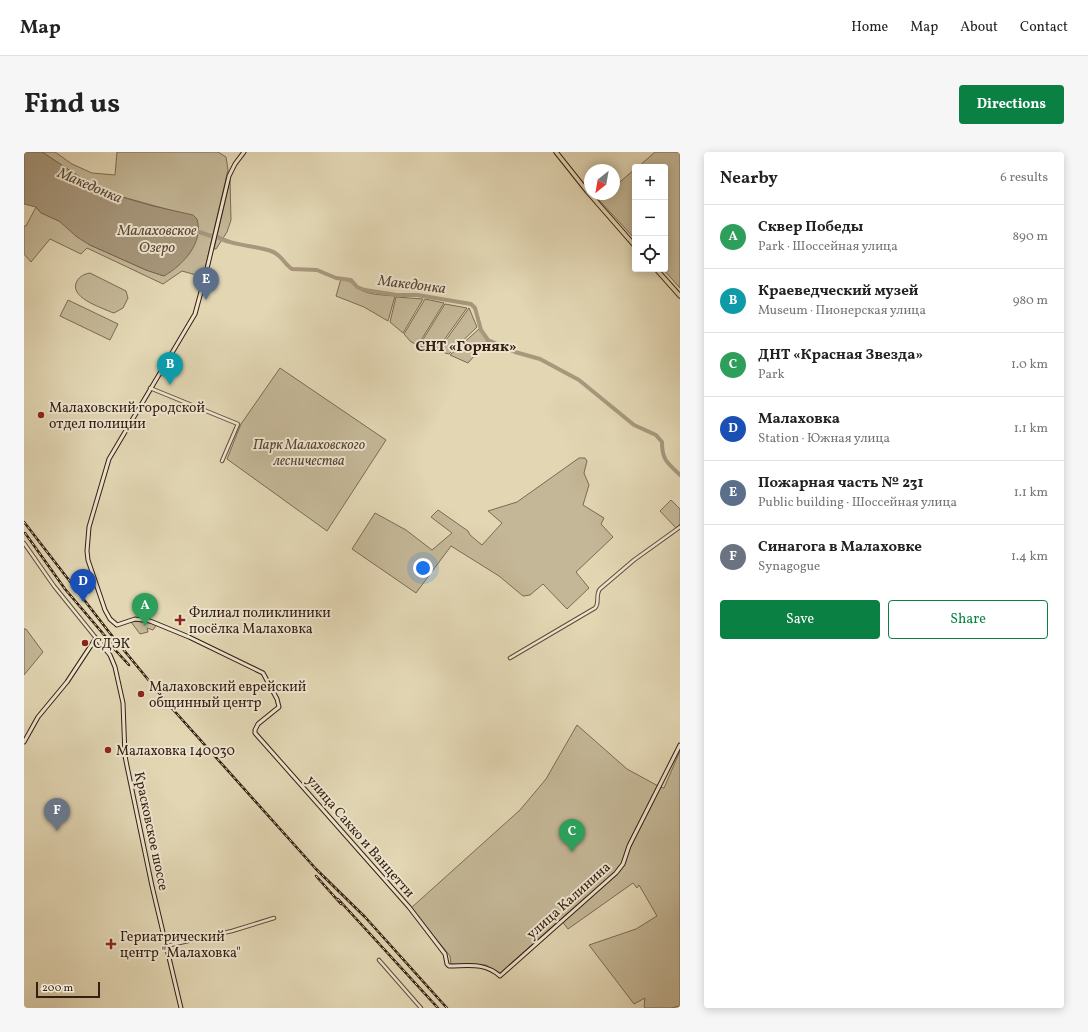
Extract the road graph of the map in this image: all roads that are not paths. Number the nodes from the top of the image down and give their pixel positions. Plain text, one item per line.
1 (244, 152) edge
2 (556, 152) edge
3 (632, 243) edge
4 (659, 272) edge
5 (680, 296) edge
6 (150, 388) junction
7 (222, 461) dead end
8 (680, 527) edge
9 (24, 544) edge
10 (96, 638) junction
11 (510, 658) dead end
12 (24, 742) edge
13 (680, 745) edge
14 (274, 918) dead end
15 (166, 946) junction
16 (379, 960) dead end
17 (500, 976) joint
18 (181, 1008) edge
19 (421, 1008) edge

1 - 6 main road
2 - 3 main road
4 - 5 main road
6 - 7 street
6 - 17 main road, улица Сакко и Ванцетти
8 - 11 street
9 - 10 street
10 - 12 main road
10 - 15 main road, Красковское шоссе
13 - 17 main road, улица Калинина
14 - 15 street
15 - 18 main road, Красковское шоссе
16 - 19 street

